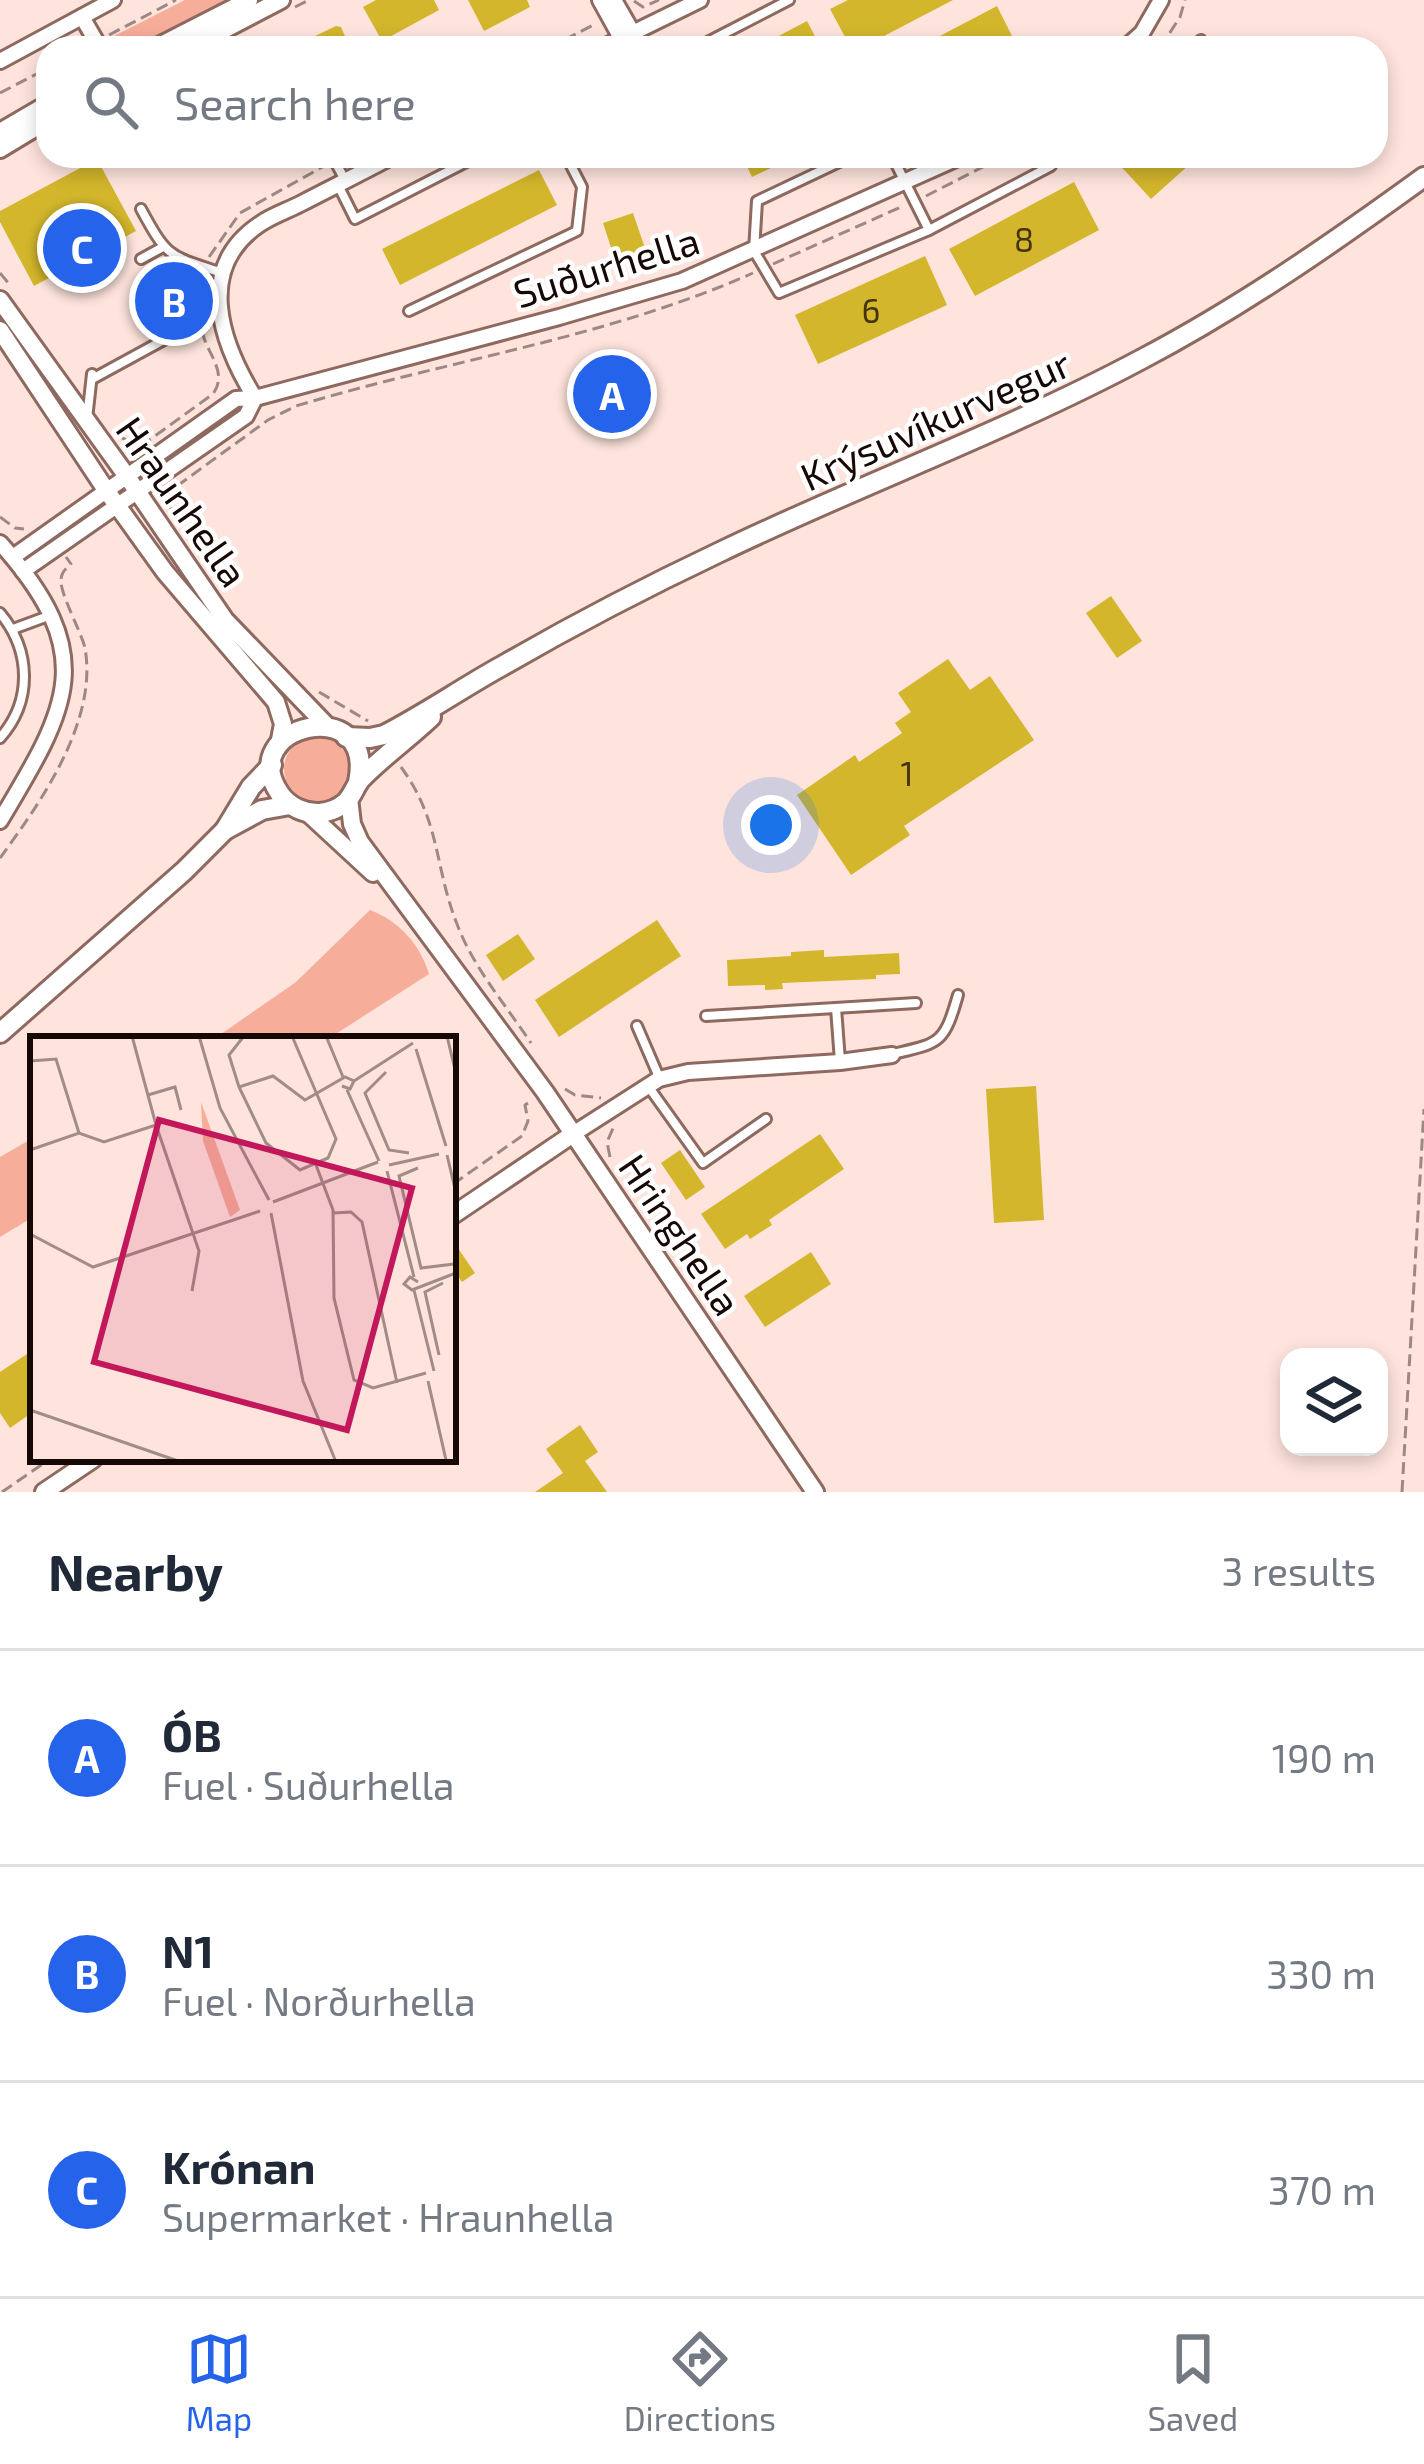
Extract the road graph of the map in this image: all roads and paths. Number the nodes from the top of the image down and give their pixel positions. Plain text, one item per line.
1 (113, 0) edge
2 (176, 0) edge
3 (249, 0) edge
4 (281, 0) edge
5 (600, 0) edge
6 (614, 0) edge
7 (633, 0) edge
8 (659, 0) edge
9 (700, 0) edge
10 (789, 0) edge
11 (1161, 0) edge
12 (1185, 0) edge
13 (82, 17) junction
14 (598, 17) dead end
15 (47, 36) edge
16 (93, 36) edge
17 (114, 36) edge
18 (178, 36) edge
19 (212, 36) edge
20 (572, 36) edge
21 (627, 36) junction
22 (719, 36) edge
23 (1139, 36) edge
24 (1168, 36) edge
25 (36, 42) edge
26 (0, 61) edge
27 (36, 74) edge
28 (0, 93) edge
29 (36, 111) edge
30 (36, 127) edge
31 (0, 132) edge
32 (0, 149) edge
33 (336, 168) edge
34 (370, 168) edge
35 (455, 168) edge
36 (572, 168) edge
37 (826, 168) edge
38 (898, 168) edge
39 (936, 168) edge
40 (1047, 168) edge
41 (1424, 177) edge
42 (906, 182) junction
43 (341, 183) junction
44 (141, 209) dead end
45 (929, 230) junction
46 (163, 247) junction
47 (754, 251) junction
48 (180, 258) junction
49 (141, 259) dead end
50 (0, 273) edge
51 (224, 274) junction
52 (19, 297) dead end
53 (0, 300) edge
54 (410, 311) dead end
55 (0, 330) edge
56 (255, 398) junction
57 (87, 420) junction
58 (114, 431) dead end
59 (114, 444) junction
60 (153, 457) junction
61 (165, 474) junction
62 (126, 476) junction
63 (106, 490) junction
64 (138, 493) junction
65 (118, 506) junction
66 (172, 515) dead end
67 (0, 517) edge
68 (34, 525) dead end
69 (0, 543) edge
70 (18, 564) junction
71 (0, 613) edge
72 (51, 615) junction
73 (13, 629) junction
74 (308, 684) dead end
75 (457, 694) junction
76 (327, 726) junction
77 (381, 736) junction
78 (346, 737) junction
79 (0, 738) edge
80 (279, 745) junction
81 (392, 753) junction
82 (272, 765) junction
83 (354, 790) junction
84 (299, 808) junction
85 (0, 821) edge
86 (225, 830) junction
87 (410, 908) junction
88 (958, 995) dead end
89 (916, 1003) dead end
90 (836, 1009) junction
91 (706, 1016) dead end
92 (637, 1027) dead end
93 (0, 1033) edge
94 (892, 1055) joint
95 (840, 1062) junction
96 (536, 1065) junction
97 (653, 1082) junction
98 (525, 1105) dead end
99 (610, 1108) junction
100 (1424, 1109) edge
101 (766, 1119) dead end
102 (573, 1134) junction
103 (611, 1161) dead end
104 (456, 1182) edge
105 (456, 1213) edge
106 (46, 1462) edge
107 (89, 1462) edge
108 (2, 1492) edge
109 (44, 1492) edge
110 (814, 1492) edge
111 (1402, 1492) edge

1 - 13 street
2 - 17 path
3 - 18 street
4 - 19 street
5 - 21 street
6 - 21 street
7 - 8 path
9 - 21 street
10 - 22 lane
11 - 23 street
12 - 24 path
13 - 15 street
13 - 16 street
14 - 20 path
25 - 26 street
27 - 28 path
29 - 31 street
30 - 32 street
33 - 43 lane
34 - 43 street
35 - 43 lane
36 - 54 lane
37 - 47 lane
38 - 42 lane
39 - 42 street, Suðurhella
40 - 45 lane
41 - 75 main road, Krýsuvíkurvegur
42 - 45 lane
42 - 47 street, Suðurhella
43 - 51 street
44 - 46 lane
45 - 47 lane
46 - 48 lane
46 - 49 lane
47 - 56 street, Suðurhella
48 - 51 lane
48 - 57 lane
50 - 52 path
51 - 56 street
53 - 57 street, Hraunhella
55 - 63 street, Hraunhella
56 - 60 street, Suðurhella
56 - 61 street, Suðurhella
57 - 59 street, Hraunhella
58 - 59 path
59 - 60 path
59 - 62 street, Hraunhella
60 - 62 street, Suðurhella
61 - 64 street, Suðurhella
61 - 66 path
62 - 63 street, Suðurhella
62 - 64 street, Hraunhella
63 - 65 street, Hraunhella
63 - 70 street, Suðurhella
64 - 65 street, Suðurhella
64 - 76 street, Hraunhella
65 - 70 street, Suðurhella
65 - 80 street, Hraunhella
67 - 68 path
69 - 70 street
70 - 72 street
71 - 73 lane
72 - 73 lane
72 - 85 street
73 - 79 lane
74 - 77 path
75 - 77 main road, Krýsuvíkurvegur
75 - 81 main road, Krýsuvíkurvegur
76 - 78 main road
76 - 80 main road
77 - 78 main road, Krýsuvíkurvegur
78 - 83 main road
80 - 82 main road
81 - 83 main road, Krýsuvíkurvegur
81 - 96 path
82 - 84 main road
82 - 86 main road
83 - 84 main road
83 - 87 street
84 - 86 main road
84 - 87 street
86 - 93 main road
87 - 96 street
88 - 94 lane
89 - 90 lane
90 - 91 lane
90 - 95 lane
92 - 97 lane
94 - 95 street
95 - 97 street
96 - 99 path
96 - 102 street
97 - 99 street
97 - 101 lane
98 - 104 path
99 - 102 street
99 - 103 path
100 - 111 path
102 - 105 street, Hringhella
102 - 110 street, Hringhella
106 - 108 path
107 - 109 street

